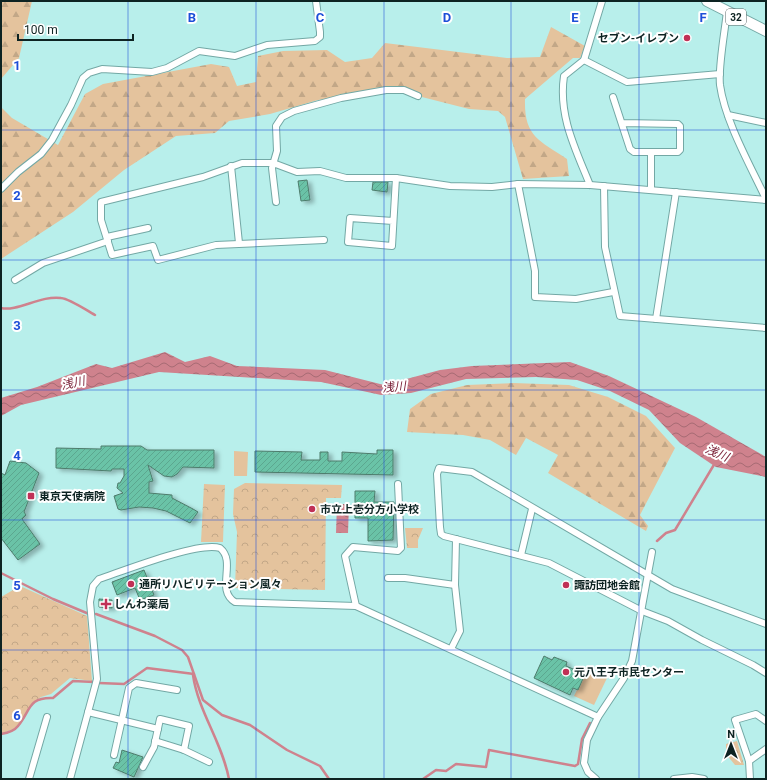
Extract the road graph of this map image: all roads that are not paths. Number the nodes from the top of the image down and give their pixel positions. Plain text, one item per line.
1 (316, 1) edge
2 (602, 1) edge
3 (714, 3) edge
4 (727, 11) junction
5 (766, 32) edge
6 (584, 60) junction
7 (720, 74) junction
8 (418, 96) dead end
9 (613, 96) dead end
10 (728, 115) junction
11 (622, 123) junction
12 (766, 123) edge
13 (651, 152) junction
14 (273, 163) junction
15 (231, 166) junction
16 (396, 178) junction
17 (518, 184) junction
18 (590, 185) junction
19 (604, 186) junction
20 (1, 189) edge
21 (651, 190) junction
22 (676, 192) junction
23 (766, 199) edge
24 (276, 202) dead end
25 (393, 221) junction
26 (148, 228) dead end
27 (108, 239) junction
28 (324, 240) dead end
29 (239, 243) junction
30 (16, 280) dead end
31 (613, 292) junction
32 (656, 319) junction
33 (766, 328) edge
34 (398, 484) dead end
35 (532, 509) junction
36 (456, 539) junction
37 (652, 552) dead end
38 (521, 555) junction
39 (647, 576) junction
40 (388, 578) dead end
41 (455, 585) junction
42 (356, 606) junction
43 (642, 611) junction
44 (766, 624) edge
45 (451, 649) junction
46 (766, 673) edge
47 (177, 690) dead end
48 (88, 712) junction
49 (47, 717) dead end
50 (598, 717) junction
51 (121, 720) junction
52 (766, 721) edge
53 (158, 729) junction
54 (155, 741) junction
55 (766, 749) edge
56 (184, 750) junction
57 (114, 756) dead end
58 (749, 761) junction
59 (209, 762) dead end
60 (143, 767) dead end
61 (29, 779) edge
62 (70, 779) edge
63 (596, 779) edge
64 (674, 779) edge
65 (704, 779) edge
66 (750, 779) edge

1 - 20 street
2 - 6 street
3 - 4 main road, 32
4 - 5 main road, 32
4 - 7 street
6 - 7 street
6 - 18 street
7 - 10 street
8 - 14 street
9 - 11 street
10 - 12 street
10 - 23 street
11 - 13 street
11 - 13 street
13 - 21 street
14 - 15 street
14 - 16 street
14 - 24 street
15 - 27 street
15 - 29 street
16 - 17 street
16 - 25 street
17 - 18 street
17 - 31 street
18 - 19 street
19 - 21 street
19 - 31 street
21 - 22 street
22 - 23 street
22 - 32 street
25 - 25 street
26 - 27 street
27 - 29 street
27 - 30 street
28 - 29 street
31 - 32 street
32 - 33 street
34 - 42 street
35 - 36 street
35 - 38 street
35 - 39 street
36 - 38 street
36 - 41 street
37 - 39 street
38 - 43 street
39 - 43 street
39 - 44 street
40 - 41 street
41 - 45 street
42 - 45 street
42 - 48 street
43 - 46 street
43 - 50 street
45 - 50 street
47 - 51 street
48 - 51 street
48 - 62 street
49 - 61 street
50 - 63 street
51 - 53 street
51 - 57 street
52 - 58 street
53 - 54 street
53 - 56 street
54 - 56 street
54 - 60 street
55 - 58 street
56 - 59 street
58 - 66 street
64 - 65 street

